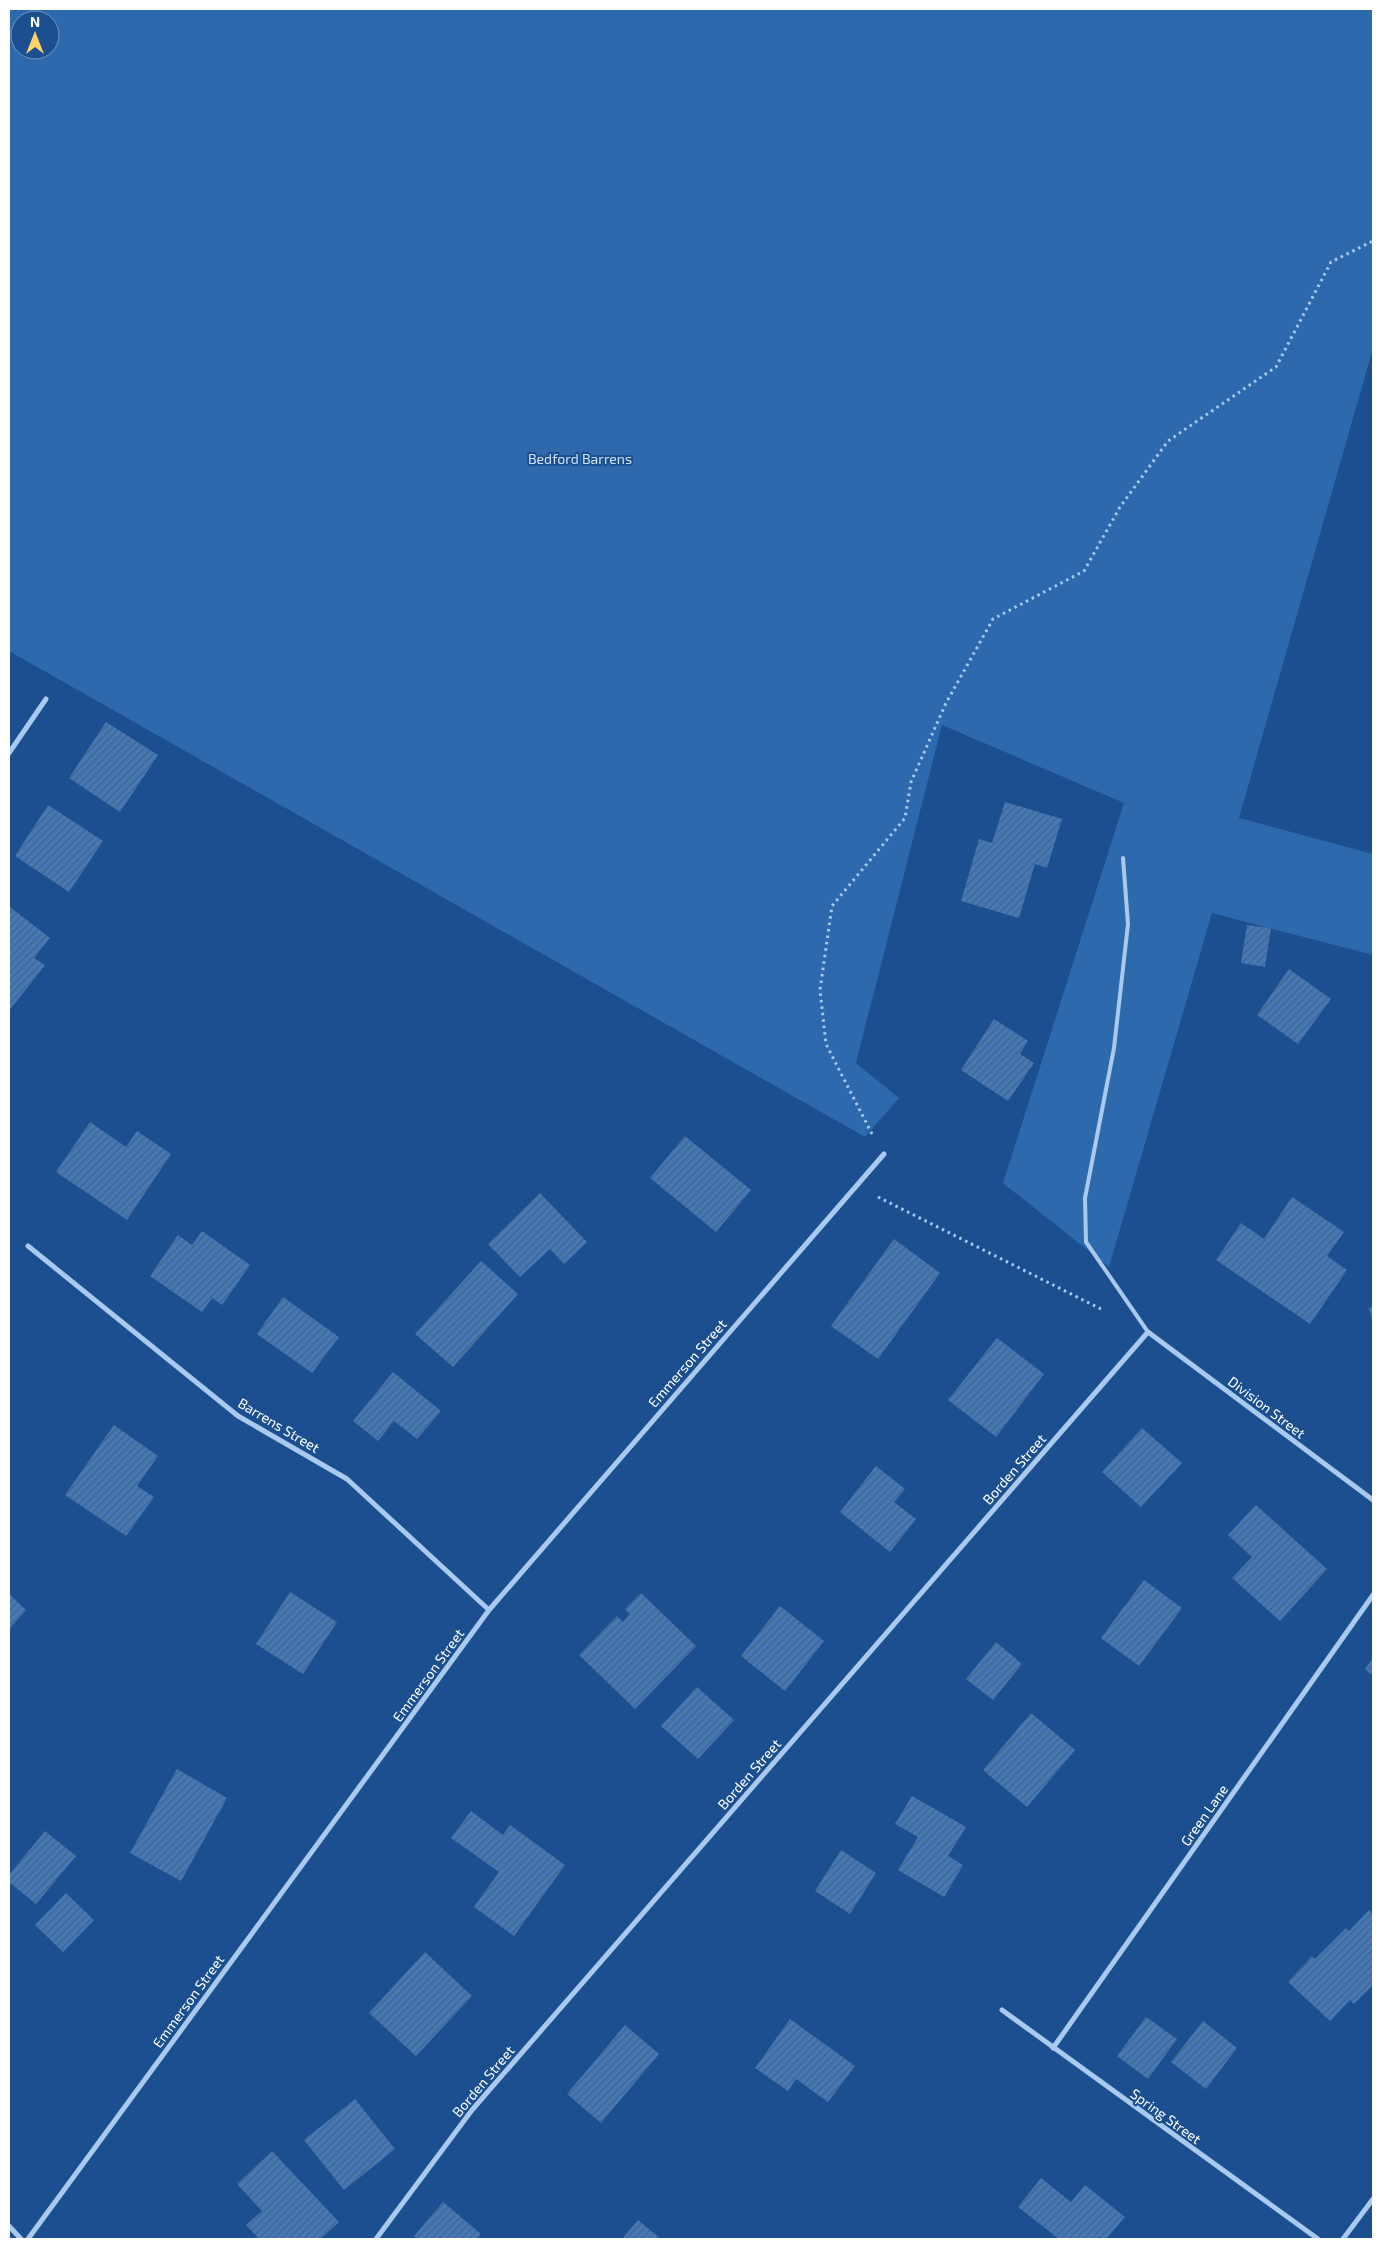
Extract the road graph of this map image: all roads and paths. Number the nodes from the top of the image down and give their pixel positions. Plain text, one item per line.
1 (1373, 241) edge
2 (46, 699) dead end
3 (9, 753) edge
4 (1123, 858) dead end
5 (884, 1154) joint
6 (856, 1186) junction
7 (28, 1246) dead end
8 (1104, 1310) dead end
9 (1148, 1332) junction
10 (1373, 1500) edge
11 (1373, 1595) edge
12 (489, 1610) junction
13 (1002, 2010) dead end
14 (1053, 2048) junction
15 (1373, 2199) edge
16 (9, 2226) edge
17 (21, 2239) edge
18 (28, 2239) edge
19 (376, 2239) edge
20 (1318, 2239) edge
21 (1343, 2239) edge

1 - 5 path
2 - 3 street
4 - 9 lane
5 - 6 street, Emmerson Street
6 - 8 path
6 - 12 street, Emmerson Street
7 - 12 street, Barrens Street
9 - 10 street, Division Street
9 - 19 street, Borden Street
11 - 14 street, Green Lane
12 - 18 street, Emmerson Street
13 - 14 street, Spring Street
14 - 20 street, Spring Street
15 - 21 street
16 - 17 street

